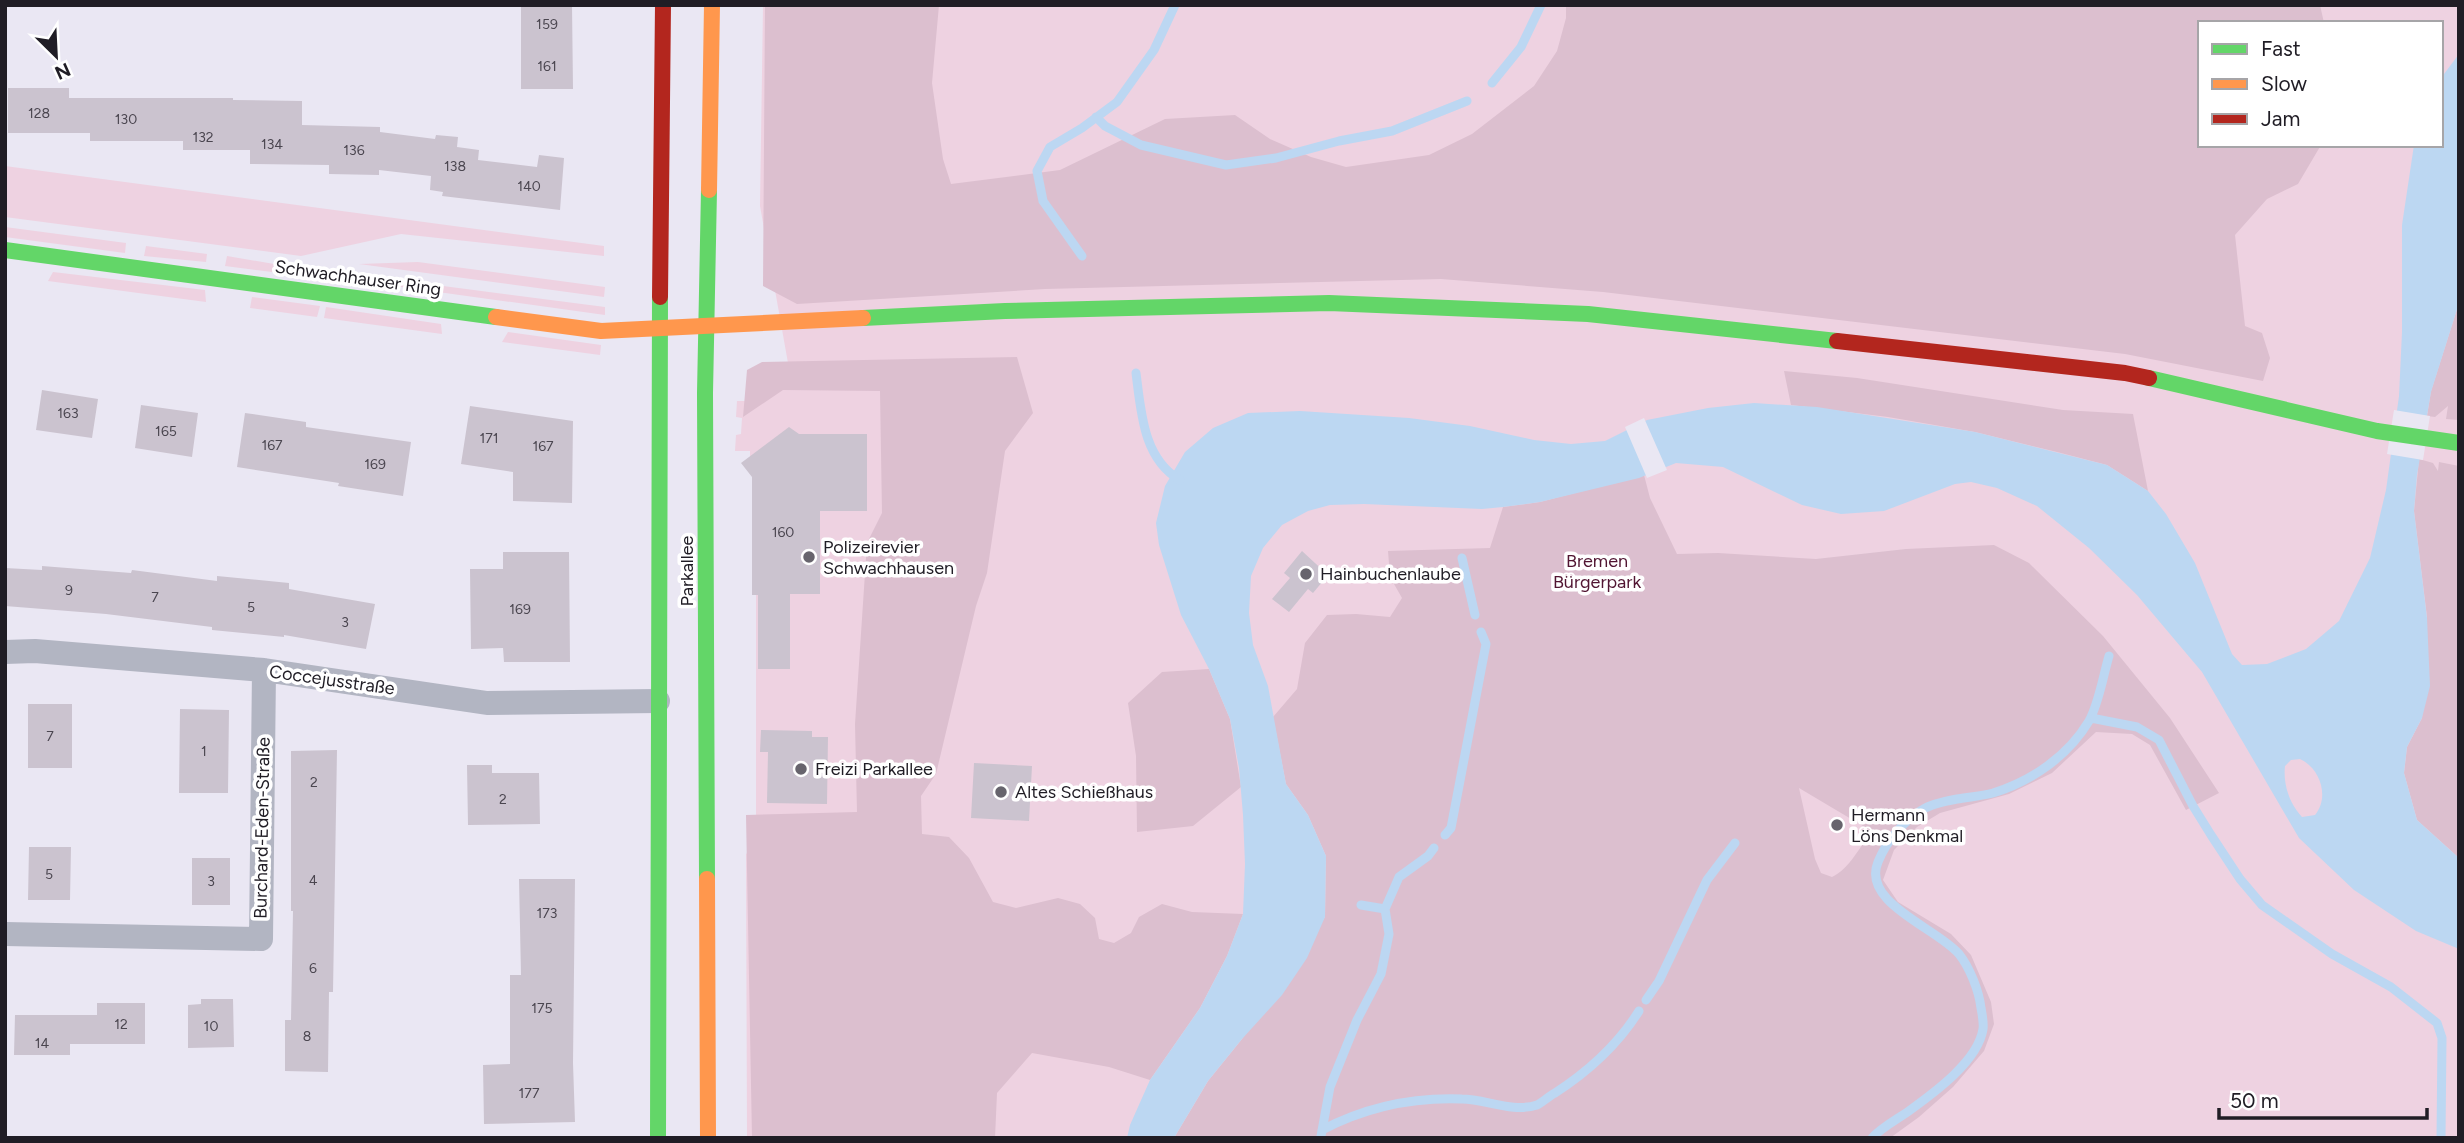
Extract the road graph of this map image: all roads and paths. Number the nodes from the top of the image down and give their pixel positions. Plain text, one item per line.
1 (663, 5) edge
2 (712, 5) edge
3 (5, 250) edge
4 (707, 326) junction
5 (660, 328) junction
6 (2451, 442) edge
7 (5, 652) edge
8 (264, 670) junction
9 (658, 701) junction
10 (5, 934) edge
11 (657, 1138) edge
12 (708, 1138) edge

1 - 5 main road, Parkallee
2 - 4 main road, Parkallee
3 - 5 main road, Schwachhauser Ring
4 - 5 main road, Schwachhauser Ring
4 - 6 main road, Schwachhauser Ring
4 - 12 main road, Parkallee
5 - 9 main road, Parkallee
7 - 8 street, Coccejusstraße
8 - 9 street, Coccejusstraße
8 - 10 street, Burchard-Eden-Straße
9 - 11 main road, Parkallee

